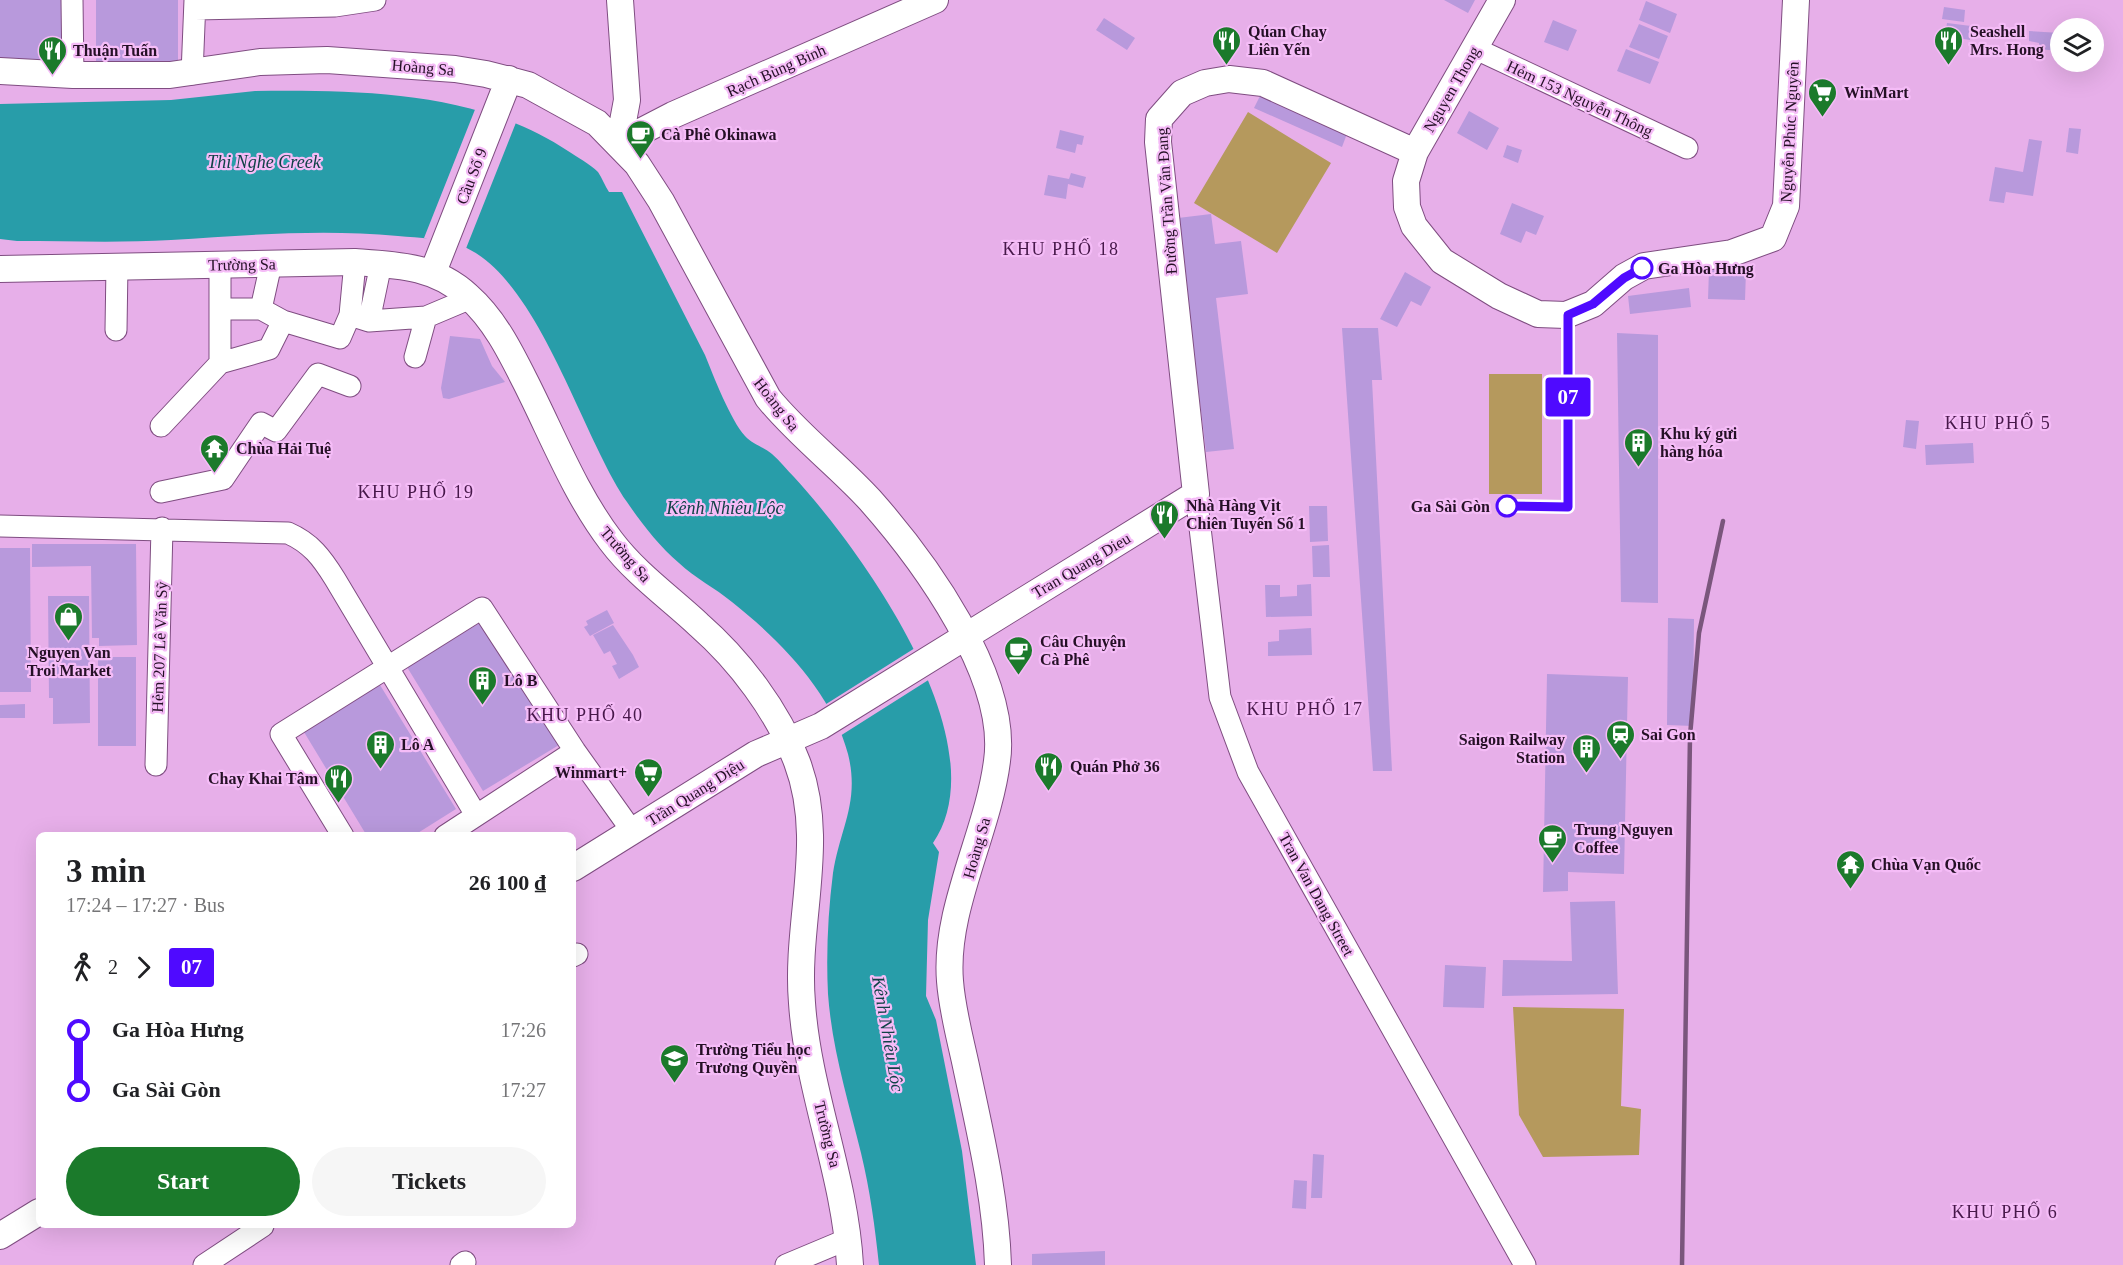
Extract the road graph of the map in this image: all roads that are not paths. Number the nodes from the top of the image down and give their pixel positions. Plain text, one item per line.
1 (72, 0) edge
2 (375, 0) edge
3 (620, 0) edge
4 (935, 0) edge
5 (1502, 0) edge
6 (1796, 0) edge
7 (195, 4) edge
8 (1474, 48) junction
9 (0, 71) edge
10 (192, 74) junction
11 (73, 75) junction
12 (509, 79) junction
13 (619, 143) junction
14 (1686, 148) dead end
15 (1414, 152) junction
16 (1406, 181) joint
17 (355, 262) junction
18 (220, 264) junction
19 (271, 264) junction
20 (381, 264) junction
21 (117, 265) junction
22 (0, 269) edge
23 (433, 272) junction
24 (471, 298) junction
25 (220, 309) junction
26 (261, 309) junction
27 (426, 317) junction
28 (360, 318) junction
29 (283, 321) junction
30 (116, 330) dead end
31 (415, 357) dead end
32 (220, 363) junction
33 (351, 386) dead end
34 (160, 426) dead end
35 (161, 492) dead end
36 (1197, 494) junction
37 (0, 526) edge
38 (162, 528) junction
39 (965, 636) junction
40 (387, 667) junction
41 (787, 741) junction
42 (575, 751) junction
43 (156, 765) dead end
44 (476, 815) junction
45 (632, 831) junction
46 (341, 832) edge
47 (451, 832) edge
48 (576, 866) edge
49 (36, 1214) edge
50 (260, 1228) edge
51 (0, 1236) edge
52 (848, 1239) junction
53 (204, 1265) edge
54 (786, 1265) edge
55 (850, 1265) edge
56 (998, 1265) edge
57 (1525, 1265) edge

1 - 11 street
2 - 7 street
3 - 13 street
4 - 13 street, Rạch Bùng Binh
5 - 8 street, Nguyen Thong
6 - 16 street, Nguyễn Phúc Nguyên
7 - 10 street
8 - 14 street, Hẻm 153 Nguyễn Thông
8 - 15 street, Nguyen Thong
9 - 11 street, Hoàng Sa
10 - 11 street, Hoàng Sa
10 - 12 street, Hoàng Sa
12 - 13 street, Hoàng Sa
12 - 23 street, Cầu Số 9
13 - 39 street, Hoàng Sa
15 - 16 street, Nguyen Thong
15 - 36 street, Đường Trần Văn Đang
17 - 19 street, Trường Sa
17 - 20 street, Trường Sa
17 - 28 street
18 - 19 street, Trường Sa
18 - 21 street, Trường Sa
18 - 25 street
19 - 26 street
20 - 23 street, Trường Sa
20 - 28 street
21 - 22 street, Trường Sa
21 - 30 street
23 - 24 street, Trường Sa
24 - 27 street
24 - 41 street, Trường Sa
25 - 26 street
25 - 32 street
26 - 29 street
27 - 28 street
27 - 31 street
28 - 29 street
29 - 32 street
32 - 34 street
33 - 35 street
36 - 39 street, Tran Quang Dieu
36 - 57 street, Tran Van Dang Street
37 - 38 street
38 - 40 street
38 - 43 street, Hẻm 207 Lê Văn Sỹ
39 - 41 street, Trần Quang Diệu
39 - 56 street, Hoàng Sa
40 - 42 street
40 - 44 street
40 - 46 street
41 - 45 street, Trần Quang Diệu
41 - 52 street, Trường Sa
42 - 44 street
42 - 45 street
44 - 47 street
45 - 48 street, Trần Quang Diệu
49 - 51 street
50 - 53 street
52 - 54 street
52 - 55 street, Trường Sa

